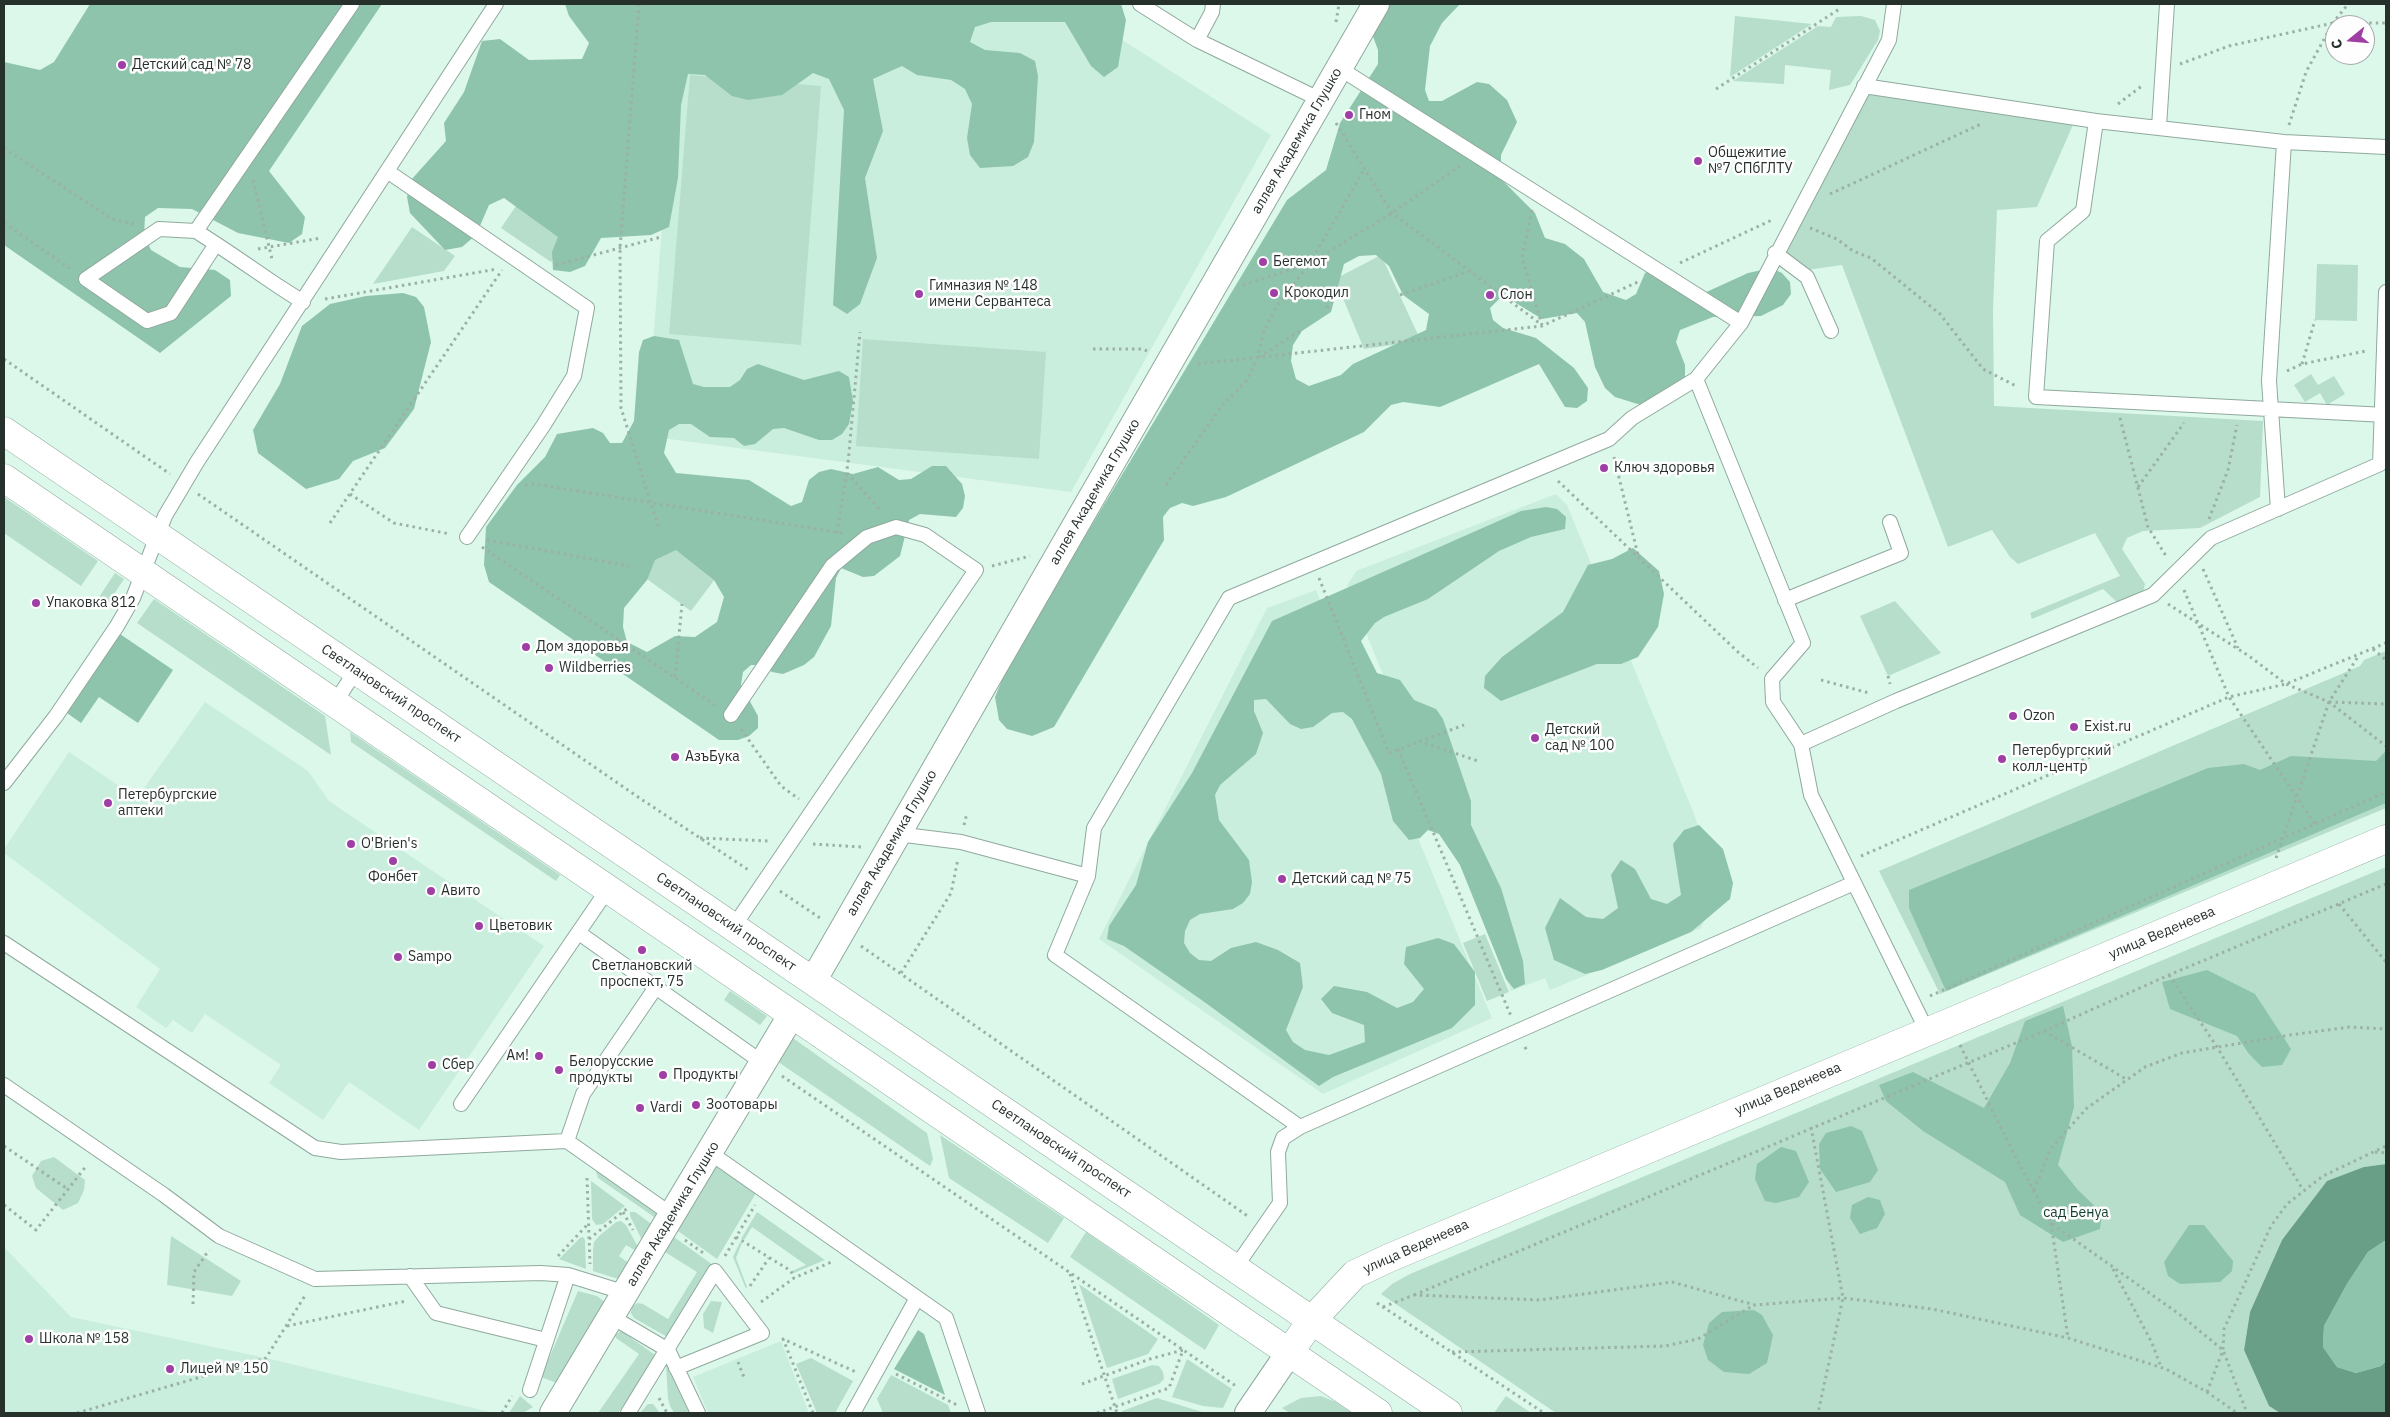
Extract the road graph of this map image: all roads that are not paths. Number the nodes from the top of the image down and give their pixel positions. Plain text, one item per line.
1 (352, 4) edge
2 (496, 4) edge
3 (1140, 4) edge
4 (1213, 4) edge
5 (1376, 4) edge
6 (1894, 4) edge
7 (2167, 4) edge
8 (1197, 40) junction
9 (1340, 68) junction
10 (1864, 86) junction
11 (1321, 100) junction
12 (2096, 121) junction
13 (2159, 127) junction
14 (2284, 142) junction
15 (2386, 147) edge
16 (387, 172) junction
17 (196, 230) junction
18 (216, 244) junction
19 (1775, 253) junction
20 (2386, 292) edge
21 (303, 302) junction
22 (1741, 323) junction
23 (1831, 331) dead end
24 (1696, 379) junction
25 (2269, 409) junction
26 (2385, 415) edge
27 (4, 431) edge
28 (4, 478) edge
29 (2278, 508) junction
30 (1890, 522) dead end
31 (158, 535) junction
32 (468, 537) road end
33 (142, 573) junction
34 (1785, 600) junction
35 (356, 670) junction
36 (335, 703) junction
37 (731, 715) road end
38 (1801, 744) junction
39 (4, 783) edge
40 (897, 834) junction
41 (2386, 839) edge
42 (1088, 876) junction
43 (1854, 883) junction
44 (608, 889) junction
45 (734, 926) junction
46 (579, 933) junction
47 (4, 943) edge
48 (813, 981) junction
49 (656, 987) junction
50 (792, 1014) junction
51 (1938, 1026) junction
52 (763, 1062) junction
53 (4, 1085) edge
54 (461, 1104) dead end
55 (1300, 1127) junction
56 (567, 1141) junction
57 (709, 1152) junction
58 (668, 1222) junction
59 (1235, 1268) junction
60 (568, 1275) junction
61 (410, 1276) junction
62 (626, 1293) junction
63 (917, 1298) junction
64 (612, 1317) junction
65 (1311, 1321) junction
66 (546, 1340) junction
67 (668, 1350) junction
68 (1289, 1352) junction
69 (676, 1368) junction
70 (530, 1390) dead end
71 (553, 1413) edge
72 (628, 1413) edge
73 (698, 1413) edge
74 (853, 1413) edge
75 (978, 1413) edge
76 (1248, 1413) edge
77 (1378, 1413) edge
78 (1448, 1413) edge

1 - 17 lane
2 - 16 lane
3 - 8 lane
4 - 8 lane
5 - 9 street, аллея Академика Глушко
6 - 10 lane
7 - 13 lane
8 - 11 lane
9 - 11 street, аллея Академика Глушко
9 - 22 lane
10 - 12 lane
10 - 19 lane
11 - 40 street, аллея Академика Глушко
12 - 13 lane
12 - 25 lane
13 - 14 lane
14 - 15 lane
14 - 25 lane
16 - 21 lane
16 - 32 lane
17 - 18 lane
17 - 18 lane
18 - 21 lane
19 - 22 lane
19 - 23 lane
20 - 26 lane
21 - 31 lane
22 - 24 lane
24 - 34 lane
24 - 42 lane
25 - 26 lane
25 - 29 lane
26 - 29 lane
27 - 31 main road, Светлановский проспект
28 - 33 main road
29 - 38 lane
30 - 34 lane
31 - 33 lane
31 - 35 main road, Светлановский проспект
33 - 36 main road
33 - 39 lane
34 - 38 lane
35 - 36 lane
35 - 45 main road, Светлановский проспект
36 - 44 main road
37 - 45 lane
38 - 43 lane
40 - 42 lane
40 - 48 street, аллея Академика Глушко
41 - 51 main road, улица Веденеева
42 - 55 lane
43 - 51 lane
43 - 55 lane
44 - 46 lane
44 - 50 main road
45 - 48 main road, Светлановский проспект
46 - 49 lane
46 - 54 lane
47 - 56 lane
48 - 59 main road, Светлановский проспект
49 - 52 lane
49 - 56 lane
50 - 52 street, аллея Академика Глушко
50 - 68 main road
51 - 65 main road, улица Веденеева
52 - 57 street, аллея Академика Глушко
53 - 61 lane
55 - 59 lane
56 - 58 lane
57 - 58 street, аллея Академика Глушко
57 - 63 lane
58 - 62 street, аллея Академика Глушко
59 - 65 main road, Светлановский проспект
60 - 61 lane
60 - 62 lane
60 - 66 lane
61 - 66 lane
62 - 64 street, аллея Академика Глушко
63 - 74 lane
63 - 75 lane
64 - 67 lane
64 - 71 street, аллея Академика Глушко
65 - 68 main road, улица Веденеева
65 - 78 main road, Светлановский проспект
66 - 70 lane
67 - 69 lane
67 - 69 lane
67 - 72 lane
68 - 76 street, улица Веденеева
68 - 77 main road
69 - 73 lane

